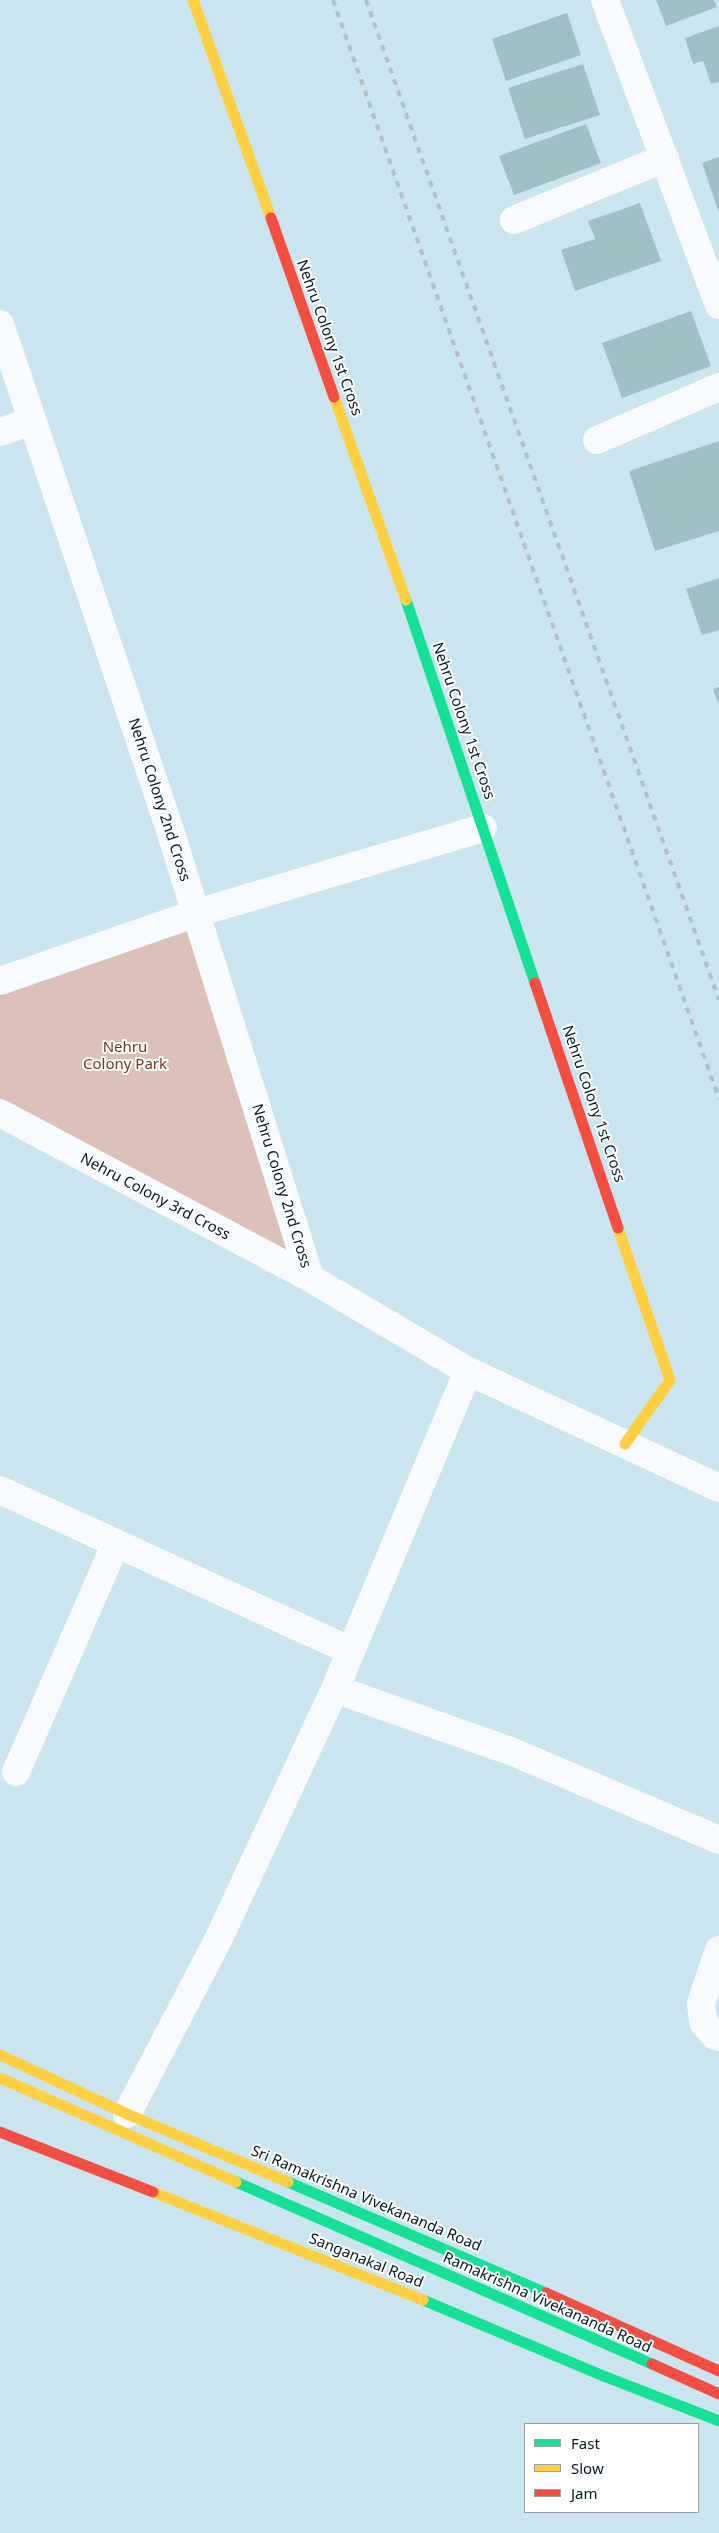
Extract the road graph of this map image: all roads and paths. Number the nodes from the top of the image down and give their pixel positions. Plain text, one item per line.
1 (193, 0) edge
2 (606, 0) edge
3 (664, 158) junction
4 (514, 220) dead end
5 (719, 305) edge
6 (0, 324) edge
7 (719, 387) edge
8 (32, 421) junction
9 (0, 432) edge
10 (597, 440) dead end
11 (483, 828) junction
12 (196, 913) junction
13 (0, 981) edge
14 (0, 1113) edge
15 (310, 1278) junction
16 (468, 1371) junction
17 (625, 1444) junction
18 (719, 1488) edge
19 (0, 1490) edge
20 (116, 1543) junction
21 (352, 1651) junction
22 (335, 1689) junction
23 (16, 1772) dead end
24 (719, 1840) edge
25 (719, 1950) edge
26 (719, 2036) edge
27 (0, 2055) edge
28 (0, 2078) edge
29 (127, 2114) junction
30 (0, 2132) edge
31 (719, 2371) edge
32 (719, 2394) edge
33 (719, 2421) edge

1 - 11 main road, Nehru Colony 1st Cross
2 - 3 street
3 - 4 street
3 - 5 street
6 - 8 street, Nehru Colony 2nd Cross
7 - 10 street
8 - 9 street
8 - 12 street, Nehru Colony 2nd Cross
11 - 12 street
11 - 17 main road, Nehru Colony 1st Cross
12 - 13 street
12 - 15 street, Nehru Colony 2nd Cross
14 - 15 street, Nehru Colony 3rd Cross
15 - 16 street, Nehru Colony 3rd Cross
16 - 17 street, Nehru Colony 3rd Cross
16 - 21 street
17 - 18 street, Nehru Colony 3rd Cross
19 - 20 street
20 - 21 street
20 - 23 street
21 - 22 street
22 - 24 street
22 - 29 street
25 - 26 street
27 - 29 main road, Sri Ramakrishna Vivekananda Road
28 - 32 main road, Ramakrishna Vivekananda Road
29 - 31 main road, Sri Ramakrishna Vivekananda Road
30 - 33 main road, Sanganakal Road

